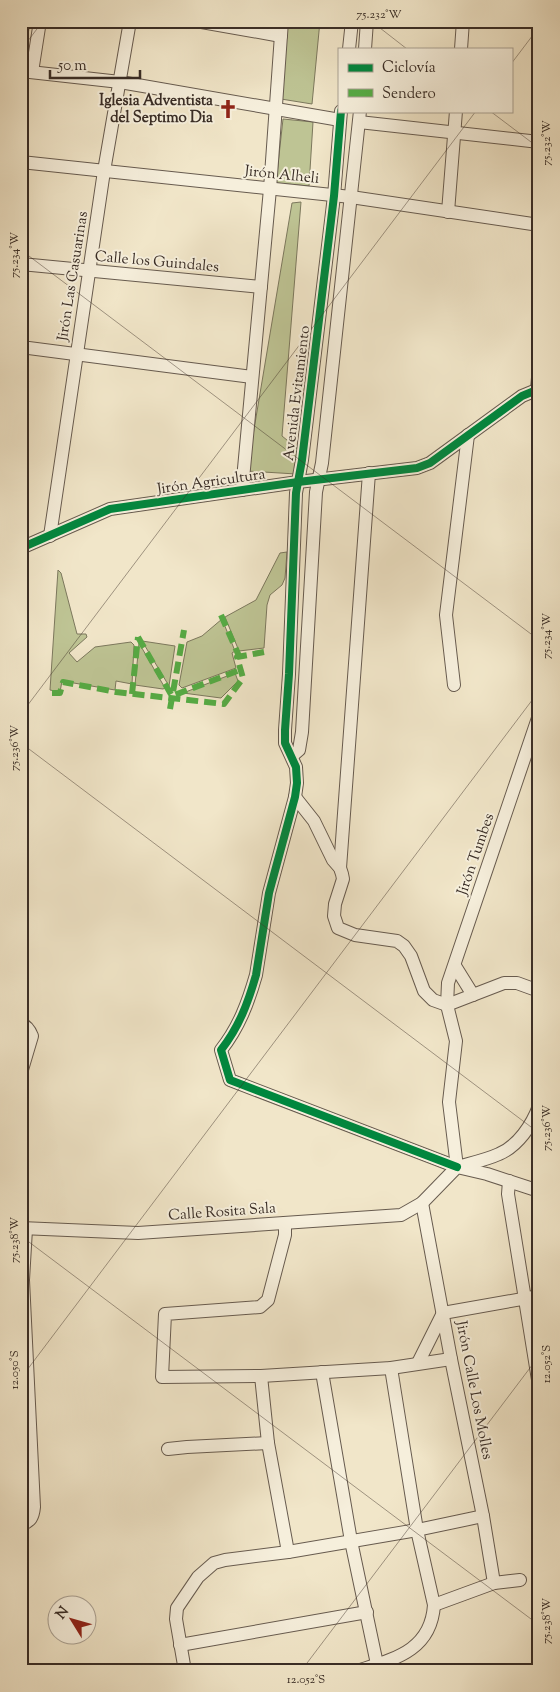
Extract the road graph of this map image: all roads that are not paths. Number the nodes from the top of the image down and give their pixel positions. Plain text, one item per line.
1 (40, 21) edge
2 (130, 21) edge
3 (196, 21) edge
4 (282, 21) edge
5 (352, 21) edge
6 (368, 21) edge
7 (463, 21) edge
8 (281, 36) junction
9 (349, 48) edge
10 (365, 48) edge
11 (461, 48) edge
12 (26, 71) edge
13 (120, 82) junction
14 (276, 109) junction
15 (456, 112) edge
16 (341, 116) edge
17 (359, 117) edge
18 (454, 133) junction
19 (539, 142) edge
20 (21, 162) edge
21 (104, 171) junction
22 (270, 189) junction
23 (334, 196) junction
24 (351, 198) junction
25 (448, 212) junction
26 (539, 225) edge
27 (21, 264) edge
28 (89, 271) junction
29 (261, 287) junction
30 (21, 347) edge
31 (76, 354) junction
32 (539, 365) edge
33 (252, 377) junction
34 (538, 389) edge
35 (468, 435) junction
36 (370, 473) junction
37 (319, 480) junction
38 (298, 482) junction
39 (242, 490) junction
40 (50, 536) junction
41 (21, 548) edge
42 (454, 685) dead end
43 (539, 715) edge
44 (292, 756) junction
45 (295, 797) junction
46 (340, 868) junction
47 (455, 966) junction
48 (539, 991) edge
49 (473, 995) junction
50 (447, 1005) junction
51 (21, 1024) edge
52 (21, 1073) edge
53 (537, 1112) edge
54 (457, 1168) junction
55 (509, 1181) junction
56 (539, 1191) edge
57 (422, 1203) junction
58 (285, 1223) junction
59 (24, 1229) edge
60 (539, 1296) edge
61 (524, 1298) junction
62 (443, 1313) junction
63 (451, 1359) junction
64 (418, 1363) junction
65 (390, 1368) junction
66 (322, 1372) junction
67 (261, 1376) junction
68 (539, 1386) edge
69 (268, 1443) junction
70 (168, 1449) dead end
71 (483, 1516) junction
72 (21, 1525) edge
73 (417, 1530) junction
74 (351, 1541) junction
75 (288, 1552) junction
76 (520, 1580) dead end
77 (494, 1583) junction
78 (434, 1605) junction
79 (366, 1612) junction
80 (180, 1644) junction
81 (377, 1664) junction
82 (185, 1671) edge
83 (357, 1671) edge

1 - 12 street
2 - 13 street, Jirón Las Casuarinas
3 - 8 street
4 - 8 street
5 - 9 street
6 - 10 street
7 - 11 street
8 - 14 street
12 - 13 street
13 - 14 street
13 - 21 street, Jirón Las Casuarinas
14 - 16 street
14 - 22 street
15 - 18 street
16 - 23 street, Avenida Evitamiento
17 - 18 street
17 - 24 street
18 - 19 street
18 - 25 street
20 - 21 street, Jirón Alheli
21 - 22 street, Jirón Alheli
21 - 28 street, Jirón Las Casuarinas
22 - 23 street, Jirón Alheli
22 - 29 street
23 - 24 street, Jirón Alheli
23 - 38 street, Avenida Evitamiento
24 - 25 street, Jirón Alheli
24 - 37 street
25 - 26 street, Jirón Alheli
27 - 28 street, Calle los Guindales
28 - 29 street, Calle los Guindales
28 - 31 street, Jirón Las Casuarinas
29 - 33 street
30 - 31 street
31 - 33 street
31 - 40 street, Jirón Las Casuarinas
32 - 34 street
33 - 39 street
34 - 35 street, Jirón Agricultura
35 - 36 street, Jirón Agricultura
35 - 42 street
36 - 37 street, Jirón Agricultura
36 - 46 street
37 - 38 street, Jirón Agricultura
37 - 44 street
38 - 39 street, Jirón Agricultura
38 - 44 street, Avenida Evitamiento
39 - 40 street, Jirón Agricultura
40 - 41 street, Jirón Agricultura
43 - 47 street, Jirón Tumbes
44 - 45 street, Avenida Evitamiento
45 - 46 street
45 - 54 street, Avenida Evitamiento
46 - 50 street
47 - 49 street
47 - 50 street, Jirón Tumbes
48 - 49 street
49 - 50 street
50 - 54 street
51 - 52 street
53 - 54 street
54 - 55 street
54 - 57 street, Calle Rosita Sala
55 - 56 street
55 - 61 street
57 - 58 street, Calle Rosita Sala
57 - 62 street, Jirón Calle Los Molles
58 - 59 street, Calle Rosita Sala
58 - 67 street
59 - 72 street
60 - 61 street
61 - 62 street
61 - 68 street
62 - 63 street, Jirón Calle Los Molles
62 - 64 street
63 - 64 street
63 - 71 street, Jirón Calle Los Molles
64 - 65 street
65 - 66 street
65 - 73 street
66 - 67 street
66 - 74 street
67 - 69 street
69 - 70 street
69 - 75 street
71 - 73 street
71 - 77 street, Jirón Calle Los Molles
73 - 74 street
73 - 78 street
74 - 75 street
74 - 79 street
75 - 80 street
76 - 77 street
77 - 78 street
78 - 81 street
79 - 80 street
79 - 81 street
80 - 82 street
81 - 83 street

